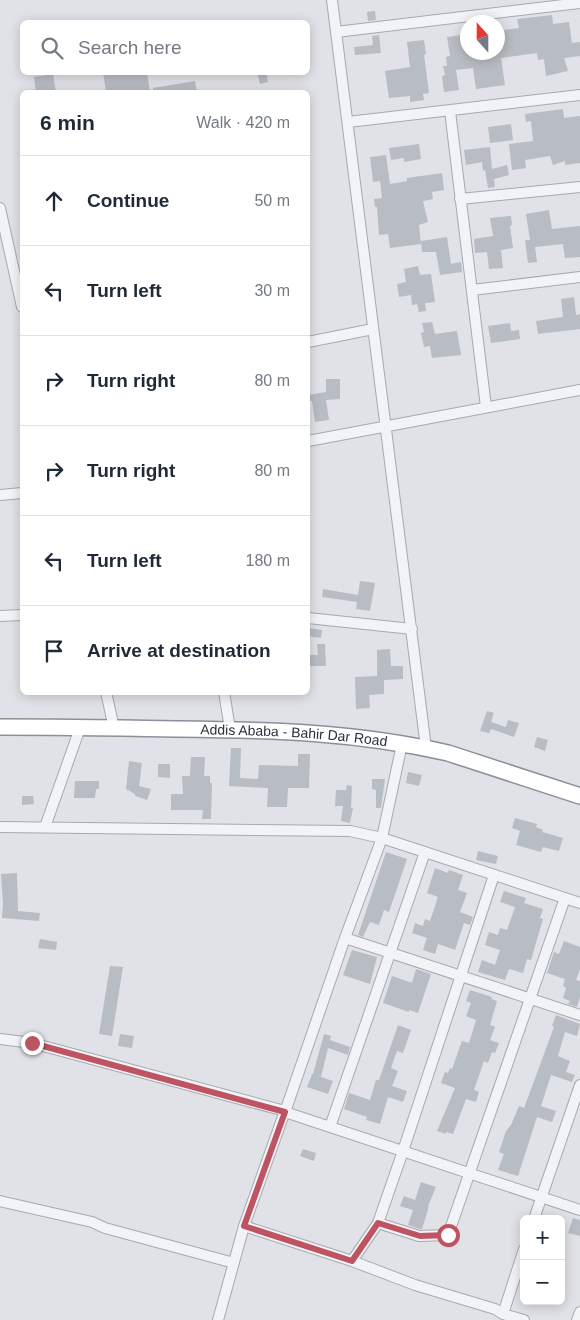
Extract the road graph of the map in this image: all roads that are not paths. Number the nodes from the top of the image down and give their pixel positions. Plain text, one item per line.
1 (332, 0) edge
2 (580, 3) edge
3 (336, 32) junction
4 (580, 95) edge
5 (450, 111) junction
6 (348, 122) junction
7 (580, 187) edge
8 (460, 199) junction
9 (0, 208) edge
10 (580, 277) edge
11 (472, 290) junction
12 (20, 298) edge
13 (373, 329) junction
14 (310, 342) edge
15 (580, 390) edge
16 (486, 407) junction
17 (386, 425) junction
18 (310, 441) edge
19 (20, 493) edge
20 (0, 495) edge
21 (20, 615) edge
22 (0, 616) edge
23 (310, 618) edge
24 (412, 629) junction
25 (107, 695) edge
26 (224, 695) edge
27 (0, 726) edge
28 (80, 728) junction
29 (114, 728) junction
30 (230, 729) junction
31 (402, 744) junction
32 (426, 748) junction
33 (580, 796) edge
34 (0, 827) edge
35 (45, 827) junction
36 (382, 838) junction
37 (425, 852) junction
38 (494, 875) junction
39 (565, 898) junction
40 (580, 903) edge
41 (345, 938) junction
42 (390, 952) junction
43 (461, 976) junction
44 (530, 999) junction
45 (580, 1015) edge
46 (0, 1039) edge
47 (580, 1085) edge
48 (330, 1127) junction
49 (403, 1151) junction
50 (470, 1173) junction
51 (541, 1197) junction
52 (0, 1201) edge
53 (580, 1210) edge
54 (535, 1215) edge
55 (378, 1223) junction
56 (244, 1226) junction
57 (520, 1260) edge
58 (352, 1261) junction
59 (234, 1263) junction
60 (580, 1312) edge
61 (503, 1314) junction
62 (218, 1320) edge
63 (524, 1320) edge
64 (577, 1320) edge

1 - 3 street
2 - 3 street
3 - 6 street
4 - 5 street
5 - 6 street
5 - 8 street
6 - 13 street
7 - 8 street
8 - 11 street
9 - 12 street
10 - 11 street
11 - 16 street
13 - 14 street
13 - 17 street
15 - 16 street
16 - 17 street
17 - 18 street
17 - 24 street
19 - 20 street
21 - 22 street
23 - 24 street
24 - 32 street
25 - 29 street
26 - 30 street
27 - 28 highway, Addis Ababa - Bahir Dar Road
28 - 29 highway, Addis Ababa - Bahir Dar Road
28 - 35 street
29 - 30 highway, Addis Ababa - Bahir Dar Road
30 - 31 highway, Addis Ababa - Bahir Dar Road
31 - 32 highway, Addis Ababa - Bahir Dar Road
31 - 36 street
32 - 33 highway, Addis Ababa - Bahir Dar Road
34 - 35 street
35 - 36 street
36 - 37 street
36 - 41 street
37 - 38 street
37 - 42 street
38 - 39 street
38 - 43 street
39 - 40 street
39 - 44 street
41 - 42 street
41 - 48 street
42 - 43 street
42 - 48 street
43 - 44 street
43 - 49 street
44 - 45 street
44 - 50 street
46 - 56 street
47 - 51 street
48 - 49 street
49 - 50 street
49 - 55 street
50 - 51 street
50 - 55 street
51 - 53 street
51 - 54 street
52 - 59 street
55 - 58 street
56 - 58 street
56 - 59 street
57 - 61 street
58 - 61 street
59 - 62 street
60 - 64 street
61 - 63 street

